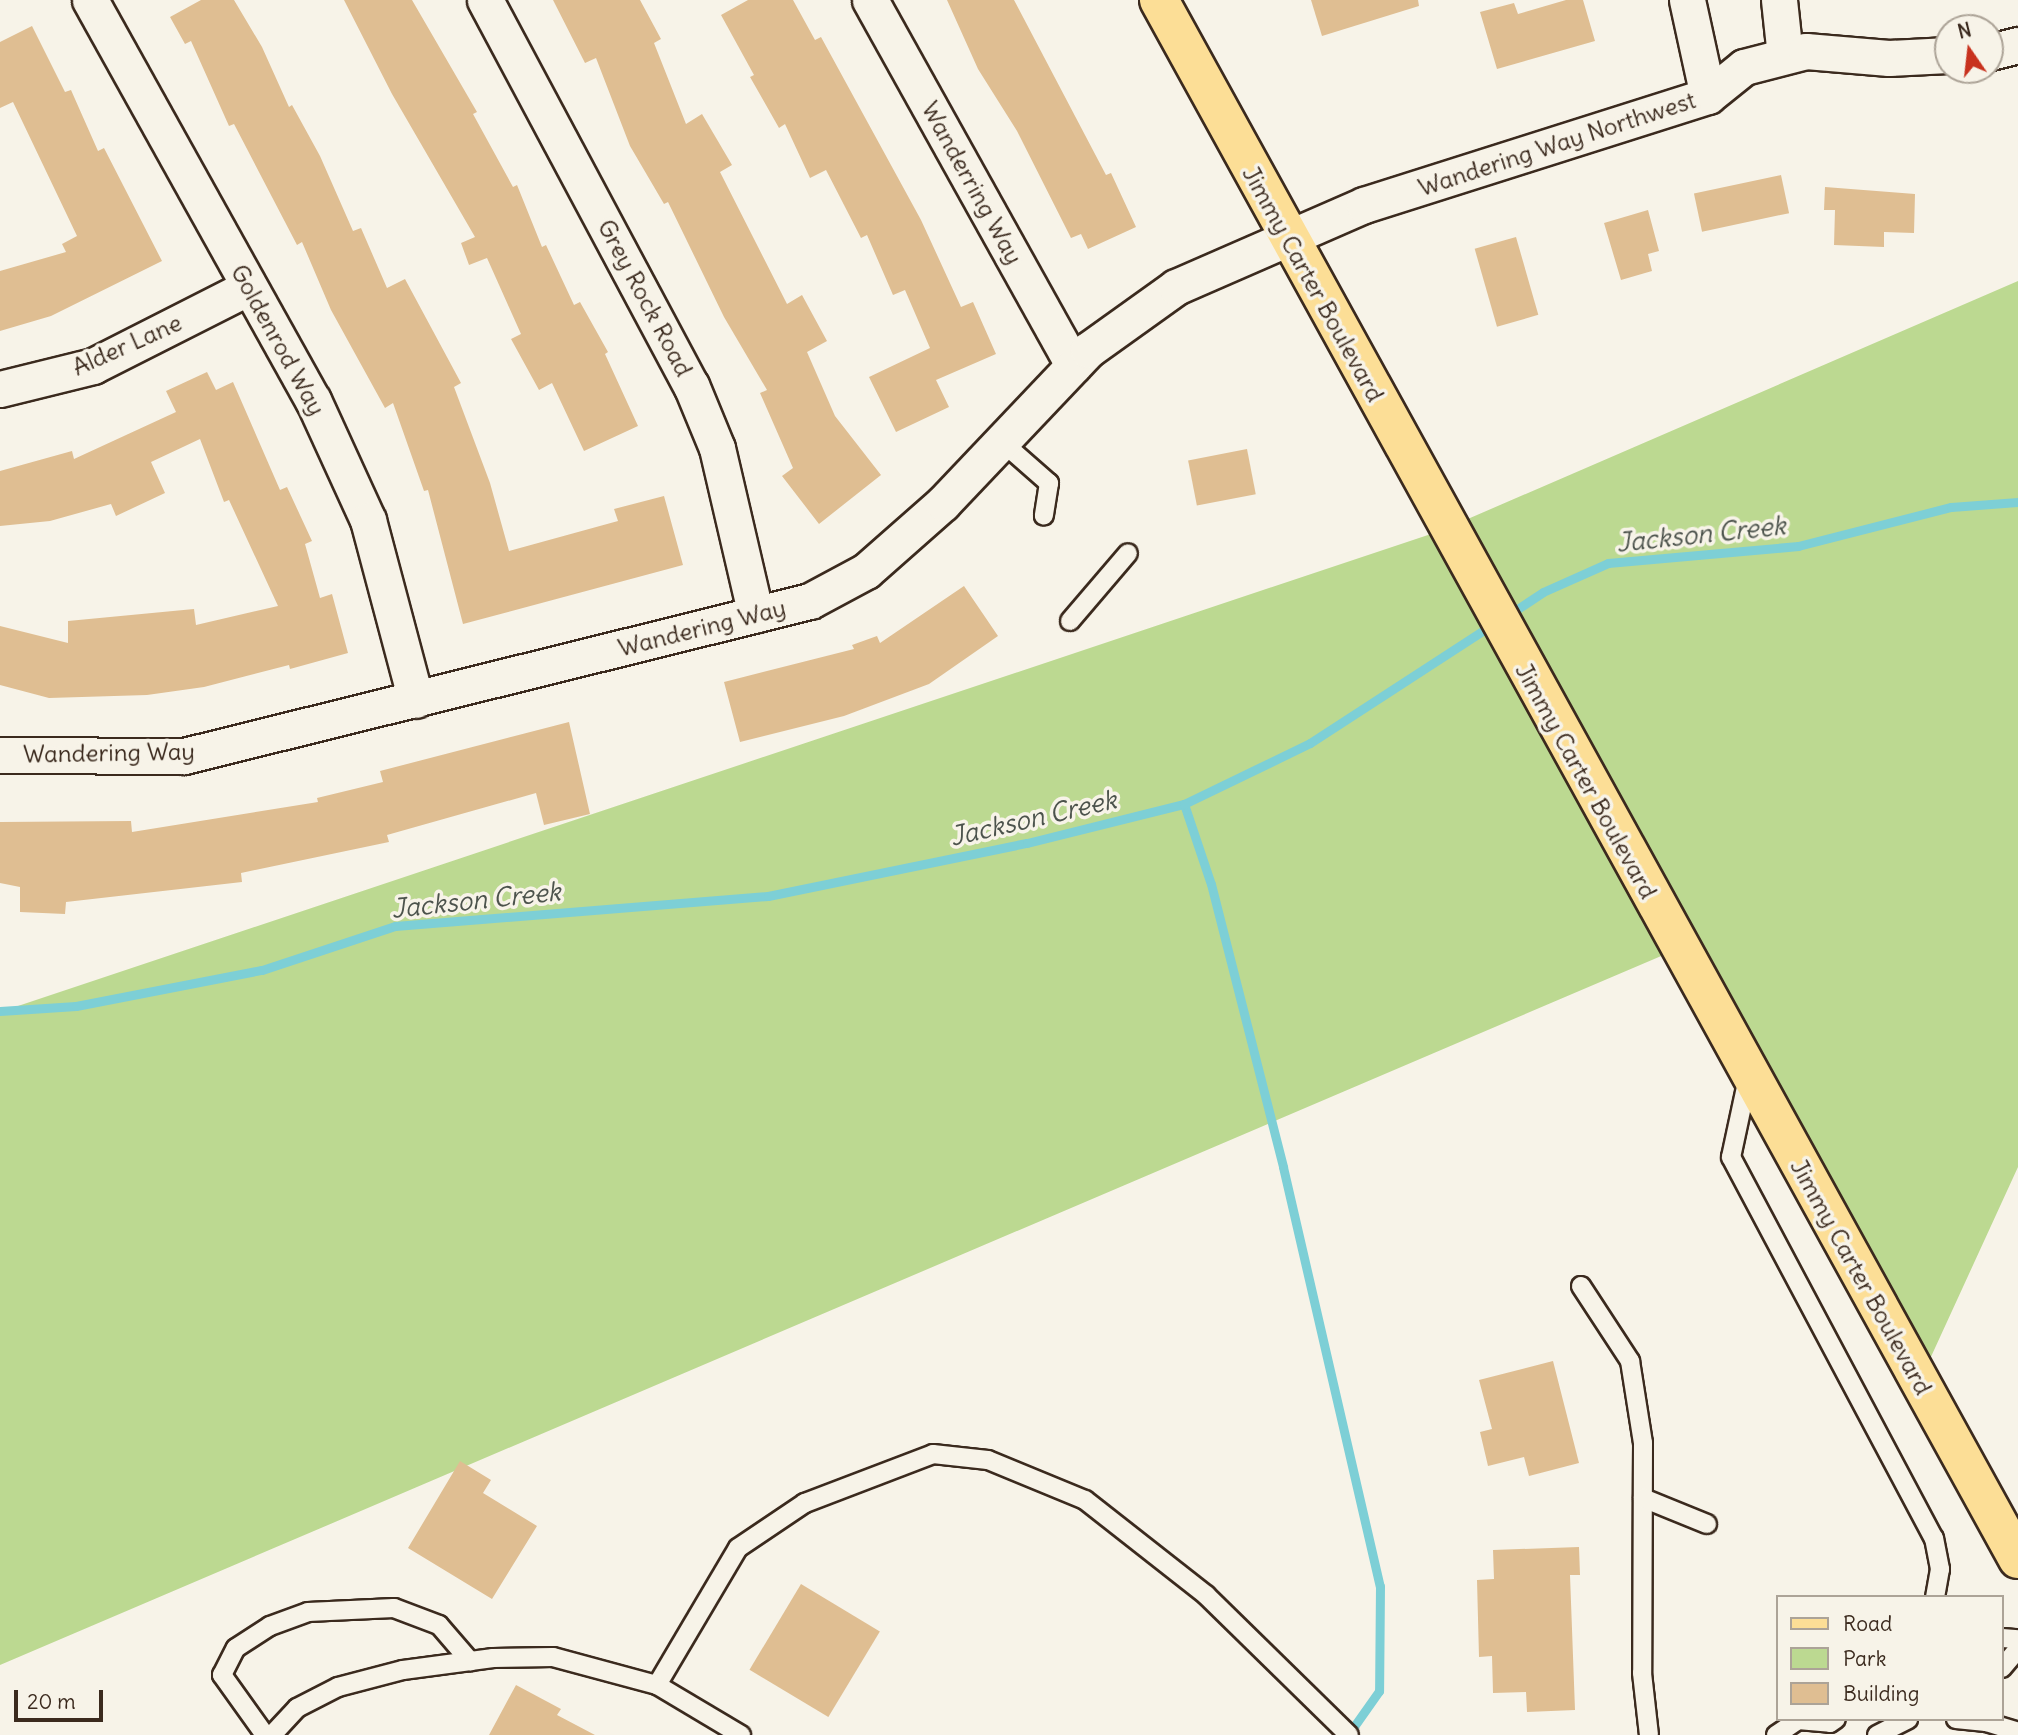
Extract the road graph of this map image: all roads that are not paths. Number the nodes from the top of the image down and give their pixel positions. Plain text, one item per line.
1 (90, 0) edge
2 (485, 0) edge
3 (870, 0) edge
4 (1159, 0) edge
5 (1688, 0) edge
6 (1779, 0) edge
7 (1785, 56) junction
8 (1934, 56) edge
9 (1708, 96) junction
10 (1287, 238) junction
11 (249, 287) junction
12 (1073, 365) junction
13 (0, 389) edge
14 (1001, 441) junction
15 (1044, 516) dead end
16 (1128, 552) dead end
17 (756, 615) junction
18 (1070, 621) dead end
19 (416, 700) junction
20 (0, 755) edge
21 (1749, 1074) junction
22 (1581, 1286) dead end
23 (1643, 1498) junction
24 (1707, 1524) dead end
25 (2018, 1559) edge
26 (1935, 1595) edge
27 (2018, 1649) edge
28 (470, 1661) junction
29 (2004, 1666) edge
30 (657, 1685) junction
31 (1797, 1721) edge
32 (1804, 1721) edge
33 (1904, 1721) edge
34 (1986, 1721) edge
35 (1835, 1726) edge
36 (2018, 1732) edge
37 (265, 1735) edge
38 (272, 1735) edge
39 (741, 1735) edge
40 (1349, 1735) edge
41 (1649, 1735) edge
42 (1776, 1735) edge
43 (1810, 1735) edge
44 (1877, 1735) edge

1 - 11 street, Goldenrod Way
2 - 17 street, Grey Rock Road
3 - 12 street, Wanderring Way
4 - 10 main road, Jimmy Carter Boulevard
5 - 9 street
6 - 7 street
7 - 8 street, Wandering Way Northwest
7 - 9 street, Wandering Way Northwest
9 - 10 street, Wandering Way Northwest
10 - 12 street, Wandering Way
10 - 21 main road, Jimmy Carter Boulevard
11 - 13 street, Alder Lane
11 - 19 street, Goldenrod Way
12 - 14 street, Wandering Way
14 - 15 lane
14 - 17 street, Wandering Way
16 - 18 lane
17 - 19 street, Wandering Way
19 - 20 street, Wandering Way
21 - 25 main road, Jimmy Carter Boulevard
21 - 26 lane
22 - 23 lane
23 - 24 lane
23 - 41 lane
27 - 29 lane
28 - 30 lane
28 - 37 lane
28 - 38 lane
30 - 39 lane
30 - 40 lane
31 - 42 lane
32 - 35 lane
33 - 44 lane
34 - 36 lane
35 - 43 lane

